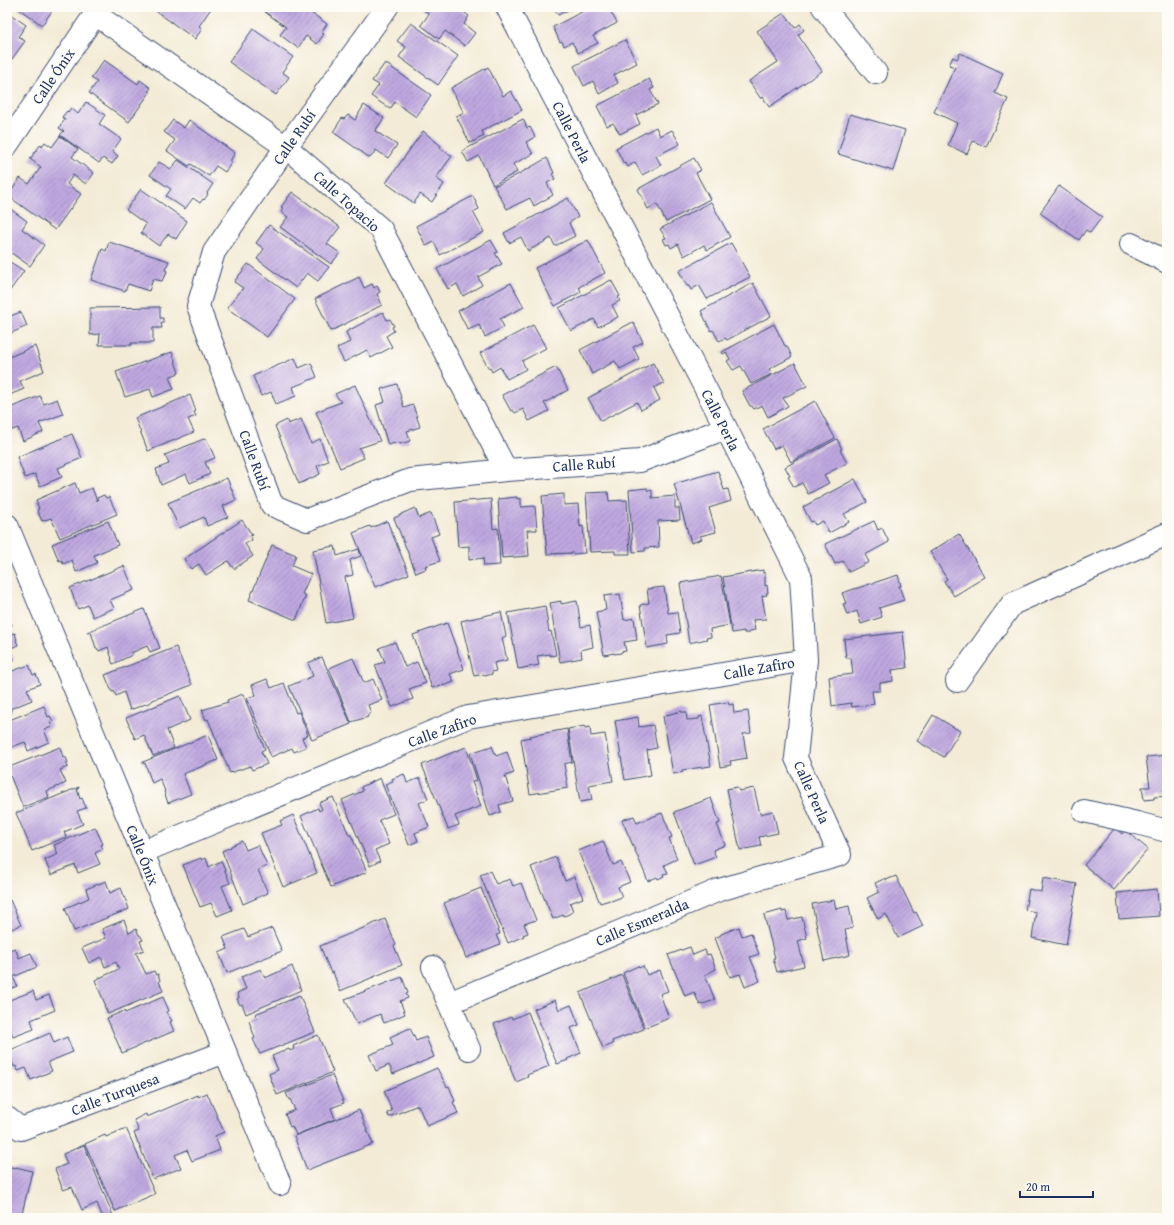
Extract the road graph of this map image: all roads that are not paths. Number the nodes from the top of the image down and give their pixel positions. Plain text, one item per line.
1 (387, 7) edge
2 (507, 7) edge
3 (824, 7) edge
4 (98, 10) edge
5 (876, 73) dead end
6 (7, 145) edge
7 (286, 147) junction
8 (1131, 244) dead end
9 (1167, 262) edge
10 (726, 428) junction
11 (506, 470) junction
12 (7, 525) edge
13 (1167, 534) edge
14 (806, 660) junction
15 (957, 682) dead end
16 (1084, 811) dead end
17 (1167, 831) edge
18 (142, 852) junction
19 (840, 855) joint
20 (433, 966) dead end
21 (449, 1003) junction
22 (469, 1049) dead end
23 (225, 1052) junction
24 (7, 1118) edge
25 (280, 1184) dead end

1 - 7 street, Calle Rubí
2 - 10 street, Calle Perla
3 - 5 street
4 - 6 street, Calle Ónix
4 - 7 street, Calle Topacio
7 - 11 street, Calle Topacio
7 - 11 street, Calle Rubí
8 - 9 street
10 - 11 street, Calle Rubí
10 - 14 street, Calle Perla
12 - 18 street, Calle Ónix
13 - 15 street
14 - 18 street, Calle Zafiro
14 - 19 street, Calle Perla
16 - 17 street
18 - 23 street, Calle Ónix
19 - 21 street, Calle Esmeralda
20 - 21 street
21 - 22 street
23 - 24 street, Calle Turquesa
23 - 25 street, Calle Ónix

